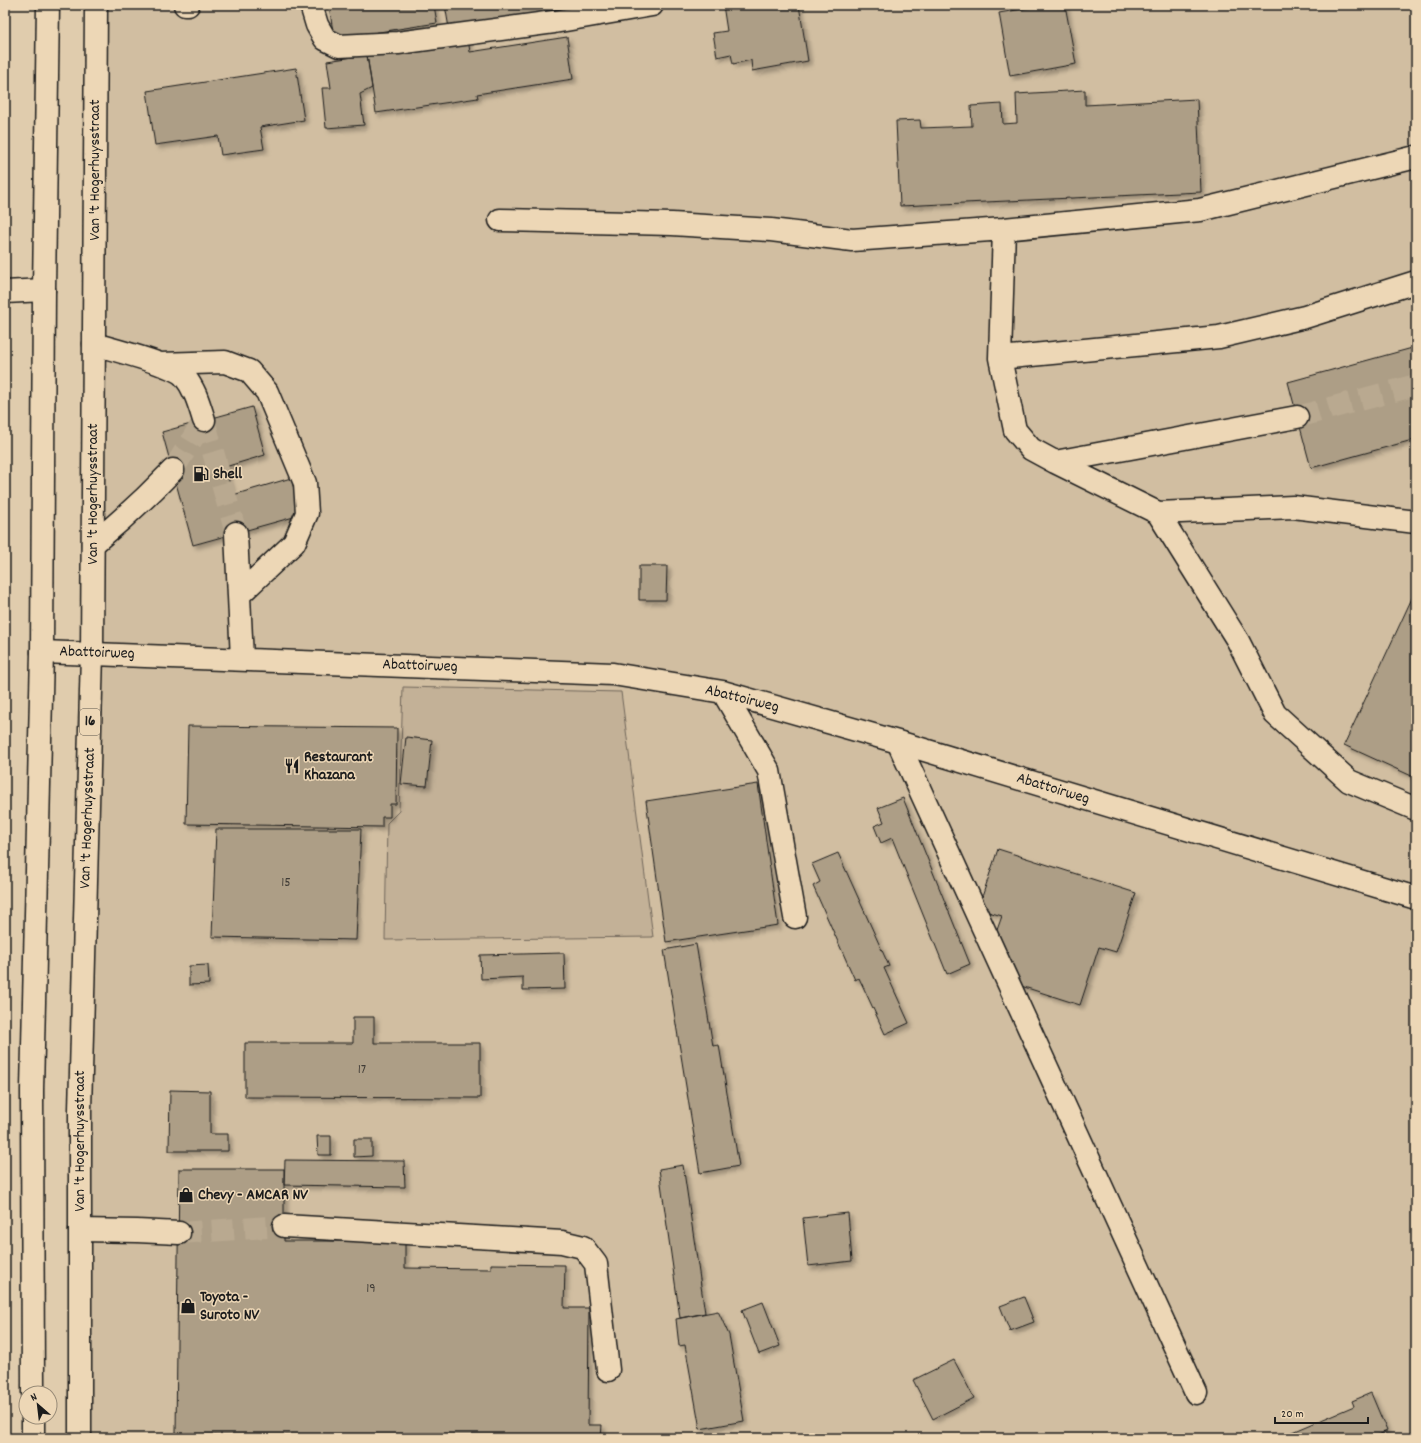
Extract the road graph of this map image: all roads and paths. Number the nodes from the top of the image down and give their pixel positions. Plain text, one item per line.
1 (48, 5) edge
2 (96, 5) edge
3 (185, 5) edge
4 (188, 5) edge
5 (312, 5) edge
6 (652, 5) edge
7 (1416, 157) edge
8 (500, 220) dead end
9 (1004, 229) junction
10 (1416, 282) edge
11 (44, 290) junction
12 (5, 292) edge
13 (94, 344) junction
14 (1000, 358) junction
15 (160, 364) junction
16 (1297, 417) tunnel mouth
17 (204, 420) dead end
18 (1055, 462) junction
19 (173, 470) tunnel mouth
20 (1158, 512) junction
21 (1416, 522) edge
22 (236, 533) tunnel mouth
23 (92, 544) junction
24 (239, 595) junction
25 (42, 652) junction
26 (92, 653) junction
27 (242, 659) junction
28 (723, 692) junction
29 (898, 742) junction
30 (1416, 809) edge
31 (1416, 898) edge
32 (795, 917) dead end
33 (284, 1226) tunnel mouth
34 (80, 1230) junction
35 (179, 1233) tunnel mouth
36 (608, 1370) dead end
37 (33, 1385) edge
38 (1196, 1393) dead end
39 (33, 1425) edge
40 (33, 1438) edge
41 (80, 1438) edge

1 - 11 main road
2 - 13 main road, Van 't Hogerhuysstraat / 16
3 - 4 main road
5 - 6 main road
7 - 9 main road
8 - 9 main road
9 - 14 main road
10 - 14 main road
11 - 12 main road
11 - 25 main road
13 - 15 main road
13 - 23 main road, Van 't Hogerhuysstraat / 16
14 - 18 main road
15 - 17 main road
15 - 24 main road
16 - 18 main road
18 - 20 main road
19 - 23 main road
20 - 21 main road
20 - 30 main road
22 - 24 main road
23 - 26 main road, Van 't Hogerhuysstraat / 16
24 - 27 main road
25 - 26 main road, Abattoirweg
25 - 37 main road
26 - 27 main road, Abattoirweg
26 - 34 main road, Van 't Hogerhuysstraat / 16
27 - 28 main road, Abattoirweg
28 - 29 main road, Abattoirweg
28 - 32 main road
29 - 31 main road, Abattoirweg
29 - 38 main road
33 - 36 main road
34 - 35 main road
34 - 41 main road, Van 't Hogerhuysstraat / 16
39 - 40 main road

